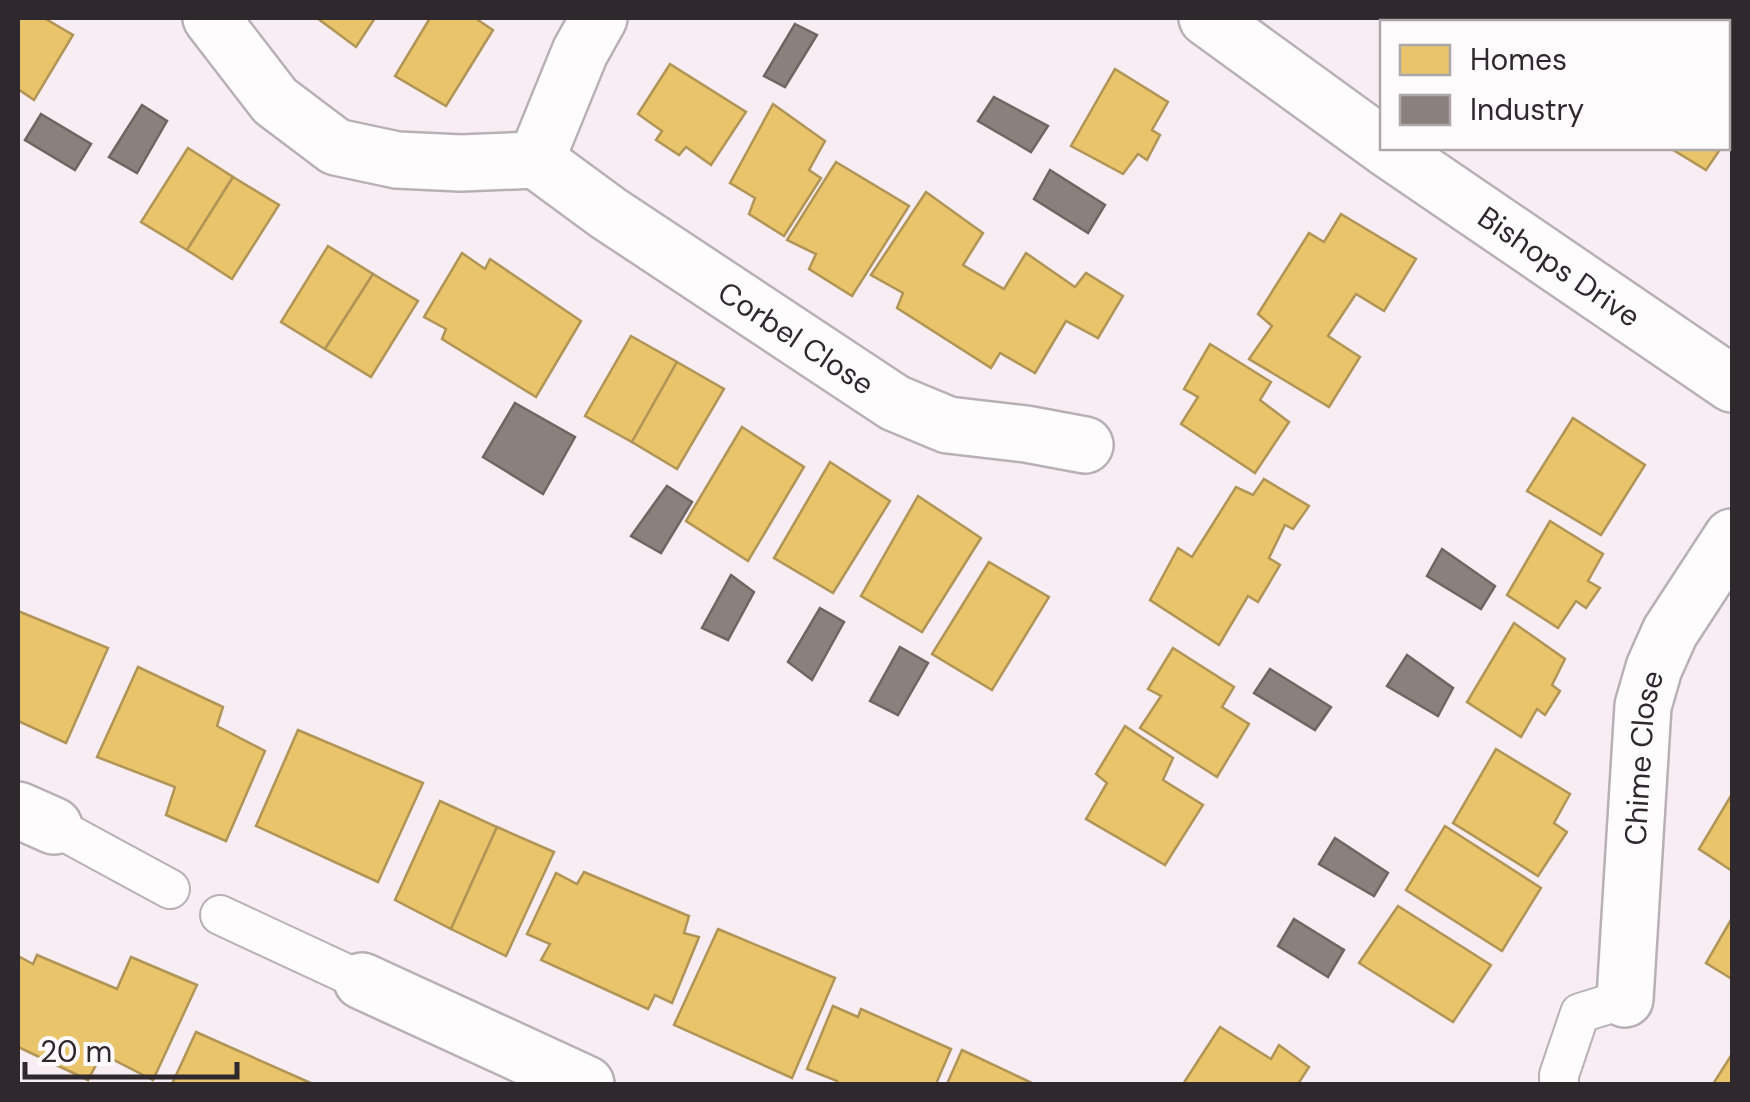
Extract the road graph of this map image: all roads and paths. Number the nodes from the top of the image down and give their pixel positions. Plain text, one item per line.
1 (211, 18) edge
2 (599, 18) edge
3 (1207, 18) edge
4 (1380, 134) edge
5 (1408, 153) edge
6 (536, 160) junction
7 (1732, 384) edge
8 (1085, 445) dead end
9 (1732, 537) edge
10 (36, 818) edge
11 (170, 889) dead end
12 (220, 915) dead end
13 (362, 981) joint
14 (1625, 999) joint
15 (586, 1084) edge
16 (1559, 1084) edge

1 - 6 street
2 - 6 street
3 - 4 street, Bishops Drive
5 - 7 street, Bishops Drive
6 - 8 street, Corbel Close
9 - 14 street, Chime Close
10 - 11 lane
12 - 13 lane
13 - 15 street
14 - 16 lane

